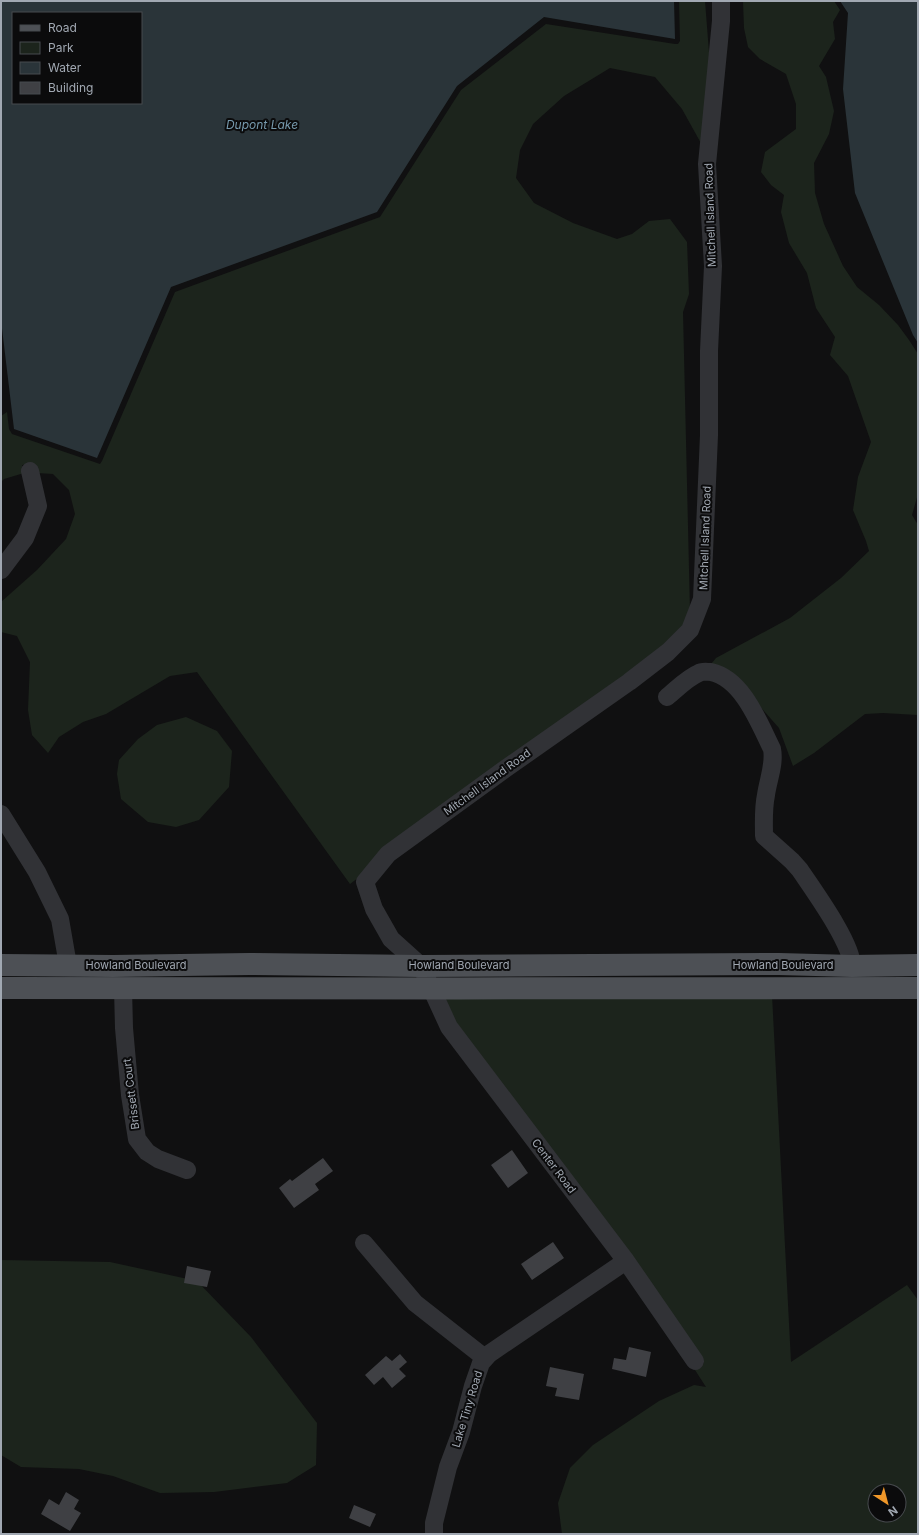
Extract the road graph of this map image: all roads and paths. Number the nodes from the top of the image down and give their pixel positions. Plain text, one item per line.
1 (721, 1) edge
2 (30, 471) dead end
3 (1, 570) edge
4 (667, 697) dead end
5 (1, 814) edge
6 (1, 965) edge
7 (68, 965) junction
8 (918, 965) edge
9 (421, 966) junction
10 (852, 966) junction
11 (1, 988) edge
12 (123, 988) junction
13 (918, 988) edge
14 (432, 989) junction
15 (186, 1170) dead end
16 (364, 1244) dead end
17 (626, 1261) junction
18 (485, 1358) junction
19 (695, 1361) dead end
20 (434, 1534) edge

1 - 9 street, Mitchell Island Road
2 - 3 street
4 - 10 street
5 - 7 street
6 - 7 main road, Howland Boulevard
7 - 9 main road, Howland Boulevard
8 - 10 main road, Howland Boulevard
9 - 10 main road, Howland Boulevard
9 - 14 street, Center Road
11 - 12 main road, Howland Boulevard
12 - 14 main road, Howland Boulevard
12 - 15 street, Brissett Court
13 - 14 main road, Howland Boulevard
14 - 17 street, Center Road
16 - 18 street
17 - 18 street, Lake Tiny Road
17 - 19 street, Center Road
18 - 20 street, Lake Tiny Road

